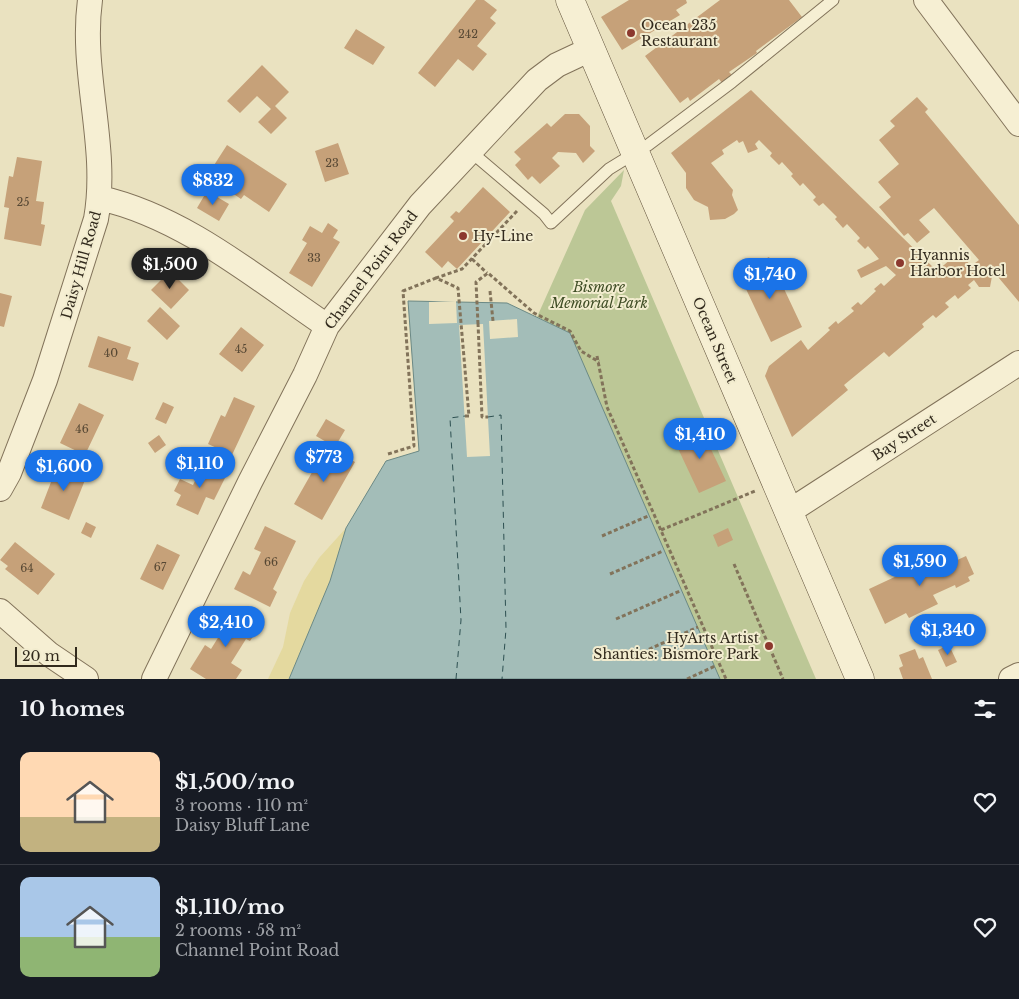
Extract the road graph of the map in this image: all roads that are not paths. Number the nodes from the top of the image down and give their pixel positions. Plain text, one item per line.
1 (90, 0) edge
2 (570, 0) edge
3 (833, 0) edge
4 (926, 0) edge
5 (591, 49) junction
6 (1019, 124) edge
7 (470, 151) junction
8 (634, 153) junction
9 (100, 198) junction
10 (327, 326) junction
11 (1019, 364) edge
12 (0, 489) edge
13 (790, 512) junction
14 (0, 611) edge
15 (1019, 675) edge
16 (86, 679) edge
17 (154, 679) edge
18 (860, 679) edge
19 (1011, 679) edge

1 - 9 street, Daisy Hill Road
2 - 5 main road, Ocean Street
3 - 8 lane
4 - 6 street
5 - 7 street, Channel Point Road
5 - 8 main road, Ocean Street
7 - 8 lane
7 - 10 street, Channel Point Road
8 - 13 main road, Ocean Street
9 - 10 street
9 - 12 street, Daisy Hill Road
10 - 17 street, Channel Point Road
11 - 13 street, Bay Street
13 - 18 main road, Ocean Street
14 - 16 street
15 - 19 street

